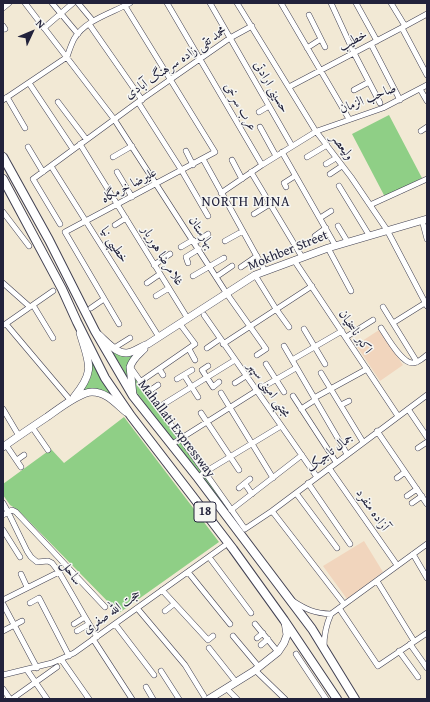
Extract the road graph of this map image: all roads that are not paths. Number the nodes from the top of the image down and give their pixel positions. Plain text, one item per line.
1 (9, 3) edge
2 (24, 3) edge
3 (52, 3) edge
4 (72, 3) edge
5 (78, 3) edge
6 (168, 3) edge
7 (210, 3) edge
8 (237, 3) edge
9 (281, 3) edge
10 (331, 3) edge
11 (356, 3) edge
12 (391, 3) edge
13 (127, 4) edge
14 (3, 8) edge
15 (61, 13) junction
16 (427, 14) edge
17 (309, 15) dead end
18 (91, 23) junction
19 (252, 26) junction
20 (403, 27) junction
21 (44, 28) junction
22 (78, 34) junction
23 (230, 38) junction
24 (321, 39) junction
25 (378, 41) junction
26 (371, 44) junction
27 (325, 47) dead end
28 (308, 48) junction
29 (354, 53) junction
30 (67, 57) junction
31 (200, 59) junction
32 (321, 70) junction
33 (427, 75) edge
34 (170, 79) junction
35 (369, 82) junction
36 (29, 83) junction
37 (427, 85) edge
38 (289, 87) junction
39 (420, 89) junction
40 (354, 90) dead end
41 (5, 98) edge
42 (400, 100) junction
43 (140, 101) junction
44 (427, 101) edge
45 (58, 102) dead end
46 (380, 103) dead end
47 (269, 106) junction
48 (259, 112) dead end
49 (114, 119) junction
50 (349, 120) junction
51 (260, 127) dead end
52 (427, 127) edge
53 (25, 128) dead end
54 (317, 131) junction
55 (421, 131) dead end
56 (86, 139) junction
57 (80, 144) junction
58 (327, 145) junction
59 (132, 146) junction
60 (292, 146) junction
61 (28, 147) dead end
62 (73, 149) junction
63 (186, 151) dead end
64 (282, 152) junction
65 (276, 156) junction
66 (3, 157) edge
67 (113, 157) dead end
68 (307, 157) dead end
69 (336, 158) junction
70 (203, 159) junction
71 (232, 160) dead end
72 (193, 164) junction
73 (326, 164) dead end
74 (262, 165) junction
75 (51, 166) junction
76 (342, 166) junction
77 (182, 171) junction
78 (43, 172) junction
79 (117, 172) dead end
80 (251, 172) junction
81 (330, 174) dead end
82 (295, 176) junction
83 (3, 179) edge
84 (242, 179) junction
85 (427, 179) edge
86 (157, 184) junction
87 (339, 186) dead end
88 (286, 187) dead end
89 (222, 192) junction
90 (132, 197) junction
91 (117, 204) junction
92 (270, 204) junction
93 (370, 205) junction
94 (331, 211) dead end
95 (3, 213) edge
96 (254, 214) dead end
97 (208, 216) dead end
98 (126, 218) junction
99 (320, 218) junction
100 (425, 219) edge
101 (86, 221) junction
102 (60, 224) dead end
103 (115, 226) dead end
104 (338, 226) dead end
105 (326, 228) junction
106 (387, 230) junction
107 (242, 231) junction
108 (208, 234) dead end
109 (369, 235) junction
110 (315, 236) dead end
111 (427, 239) edge
112 (225, 241) dead end
113 (347, 241) junction
114 (194, 242) junction
115 (29, 246) dead end
116 (332, 246) junction
117 (181, 247) dead end
118 (198, 249) junction
119 (170, 254) dead end
120 (257, 256) junction
121 (302, 257) junction
122 (224, 258) dead end
123 (294, 260) junction
124 (188, 263) dead end
125 (154, 265) junction
126 (210, 266) junction
127 (232, 266) dead end
128 (241, 267) dead end
129 (265, 271) junction
130 (160, 274) junction
131 (255, 275) junction
132 (193, 276) dead end
133 (216, 277) junction
134 (3, 283) edge
135 (148, 283) dead end
136 (312, 286) junction
137 (169, 288) junction
138 (53, 291) dead end
139 (351, 291) dead end
140 (227, 294) junction
141 (156, 296) dead end
142 (104, 299) junction
143 (426, 304) edge
144 (31, 306) junction
145 (383, 307) dead end
146 (91, 308) dead end
147 (276, 309) junction
148 (204, 315) dead end
149 (188, 319) junction
150 (373, 320) dead end
151 (77, 322) junction
152 (394, 323) junction
153 (119, 324) dead end
154 (180, 324) junction
155 (4, 325) edge
156 (250, 326) junction
157 (289, 327) dead end
158 (381, 328) dead end
159 (304, 329) dead end
160 (95, 331) junction
161 (342, 331) junction
162 (160, 337) junction
163 (346, 337) junction
164 (53, 338) dead end
165 (130, 338) dead end
166 (220, 339) junction
167 (148, 344) junction
168 (223, 344) junction
169 (284, 346) dead end
170 (315, 346) junction
171 (114, 348) junction
172 (207, 348) dead end
173 (189, 349) junction
174 (257, 355) dead end
175 (427, 355) edge
176 (196, 360) dead end
177 (235, 360) junction
178 (292, 360) junction
179 (417, 362) junction
180 (266, 364) dead end
181 (325, 364) dead end
182 (208, 366) dead end
183 (130, 367) junction
184 (296, 368) junction
185 (159, 369) junction
186 (367, 369) junction
187 (192, 370) dead end
188 (321, 373) dead end
189 (163, 375) dead end
190 (184, 375) junction
191 (246, 376) junction
192 (207, 377) junction
193 (177, 379) dead end
194 (276, 380) junction
195 (140, 382) junction
196 (218, 382) dead end
197 (235, 384) dead end
198 (158, 385) dead end
199 (191, 387) junction
200 (331, 388) junction
201 (256, 391) junction
202 (148, 392) junction
203 (284, 392) dead end
204 (221, 393) dead end
205 (427, 395) edge
206 (134, 396) junction
207 (293, 396) dead end
208 (198, 397) dead end
209 (315, 399) junction
210 (71, 400) junction
211 (349, 401) dead end
212 (341, 405) junction
213 (159, 407) junction
214 (230, 407) junction
215 (3, 409) edge
216 (301, 409) junction
217 (408, 409) junction
218 (201, 412) dead end
219 (131, 416) junction
220 (398, 416) junction
221 (207, 421) junction
222 (281, 426) junction
223 (32, 427) junction
224 (378, 431) junction
225 (19, 436) junction
226 (427, 437) edge
227 (181, 439) junction
228 (363, 442) junction
229 (427, 442) edge
230 (172, 444) junction
231 (252, 444) junction
232 (5, 446) edge
233 (418, 448) dead end
234 (48, 450) dead end
235 (347, 454) junction
236 (24, 455) dead end
237 (302, 456) junction
238 (230, 457) junction
239 (17, 460) junction
240 (336, 462) junction
241 (274, 465) dead end
242 (21, 467) dead end
243 (329, 468) junction
244 (268, 469) junction
245 (239, 470) dead end
246 (405, 472) junction
247 (202, 475) junction
248 (317, 477) junction
249 (273, 478) junction
250 (397, 478) dead end
251 (250, 479) dead end
252 (308, 483) junction
253 (245, 484) junction
254 (239, 488) dead end
255 (417, 489) junction
256 (296, 493) junction
257 (252, 494) junction
258 (407, 496) dead end
259 (422, 496) junction
260 (3, 503) edge
261 (412, 503) dead end
262 (427, 504) edge
263 (231, 510) junction
264 (272, 511) junction
265 (8, 512) junction
266 (3, 515) edge
267 (3, 530) edge
268 (350, 544) dead end
269 (427, 544) edge
270 (224, 546) dead end
271 (337, 548) dead end
272 (413, 554) junction
273 (20, 557) dead end
274 (209, 557) junction
275 (397, 566) junction
276 (59, 572) junction
277 (188, 572) junction
278 (21, 574) dead end
279 (427, 578) edge
280 (376, 581) junction
281 (27, 587) junction
282 (162, 590) junction
283 (3, 600) edge
284 (290, 600) junction
285 (30, 603) dead end
286 (3, 604) edge
287 (174, 604) junction
288 (344, 604) junction
289 (105, 607) dead end
290 (137, 608) junction
291 (339, 608) junction
292 (165, 611) dead end
293 (251, 613) dead end
294 (331, 614) junction
295 (6, 615) edge
296 (85, 617) junction
297 (284, 620) junction
298 (22, 621) dead end
299 (74, 624) dead end
300 (89, 624) junction
301 (115, 624) junction
302 (230, 624) dead end
303 (255, 624) dead end
304 (14, 625) junction
305 (3, 631) edge
306 (78, 632) dead end
307 (263, 633) junction
308 (427, 633) edge
309 (213, 636) dead end
310 (233, 636) dead end
311 (95, 638) junction
312 (257, 638) dead end
313 (268, 639) junction
314 (412, 643) junction
315 (260, 644) dead end
316 (324, 647) junction
317 (209, 648) dead end
318 (400, 651) junction
319 (278, 652) junction
320 (296, 654) dead end
321 (69, 656) junction
322 (62, 659) junction
323 (57, 667) dead end
324 (37, 668) junction
325 (257, 668) junction
326 (427, 668) edge
327 (27, 670) junction
328 (161, 671) dead end
329 (3, 675) edge
330 (154, 675) dead end
331 (418, 677) dead end
332 (35, 682) junction
333 (236, 682) junction
334 (146, 687) dead end
335 (226, 688) junction
336 (3, 689) edge
337 (206, 698) edge
338 (11, 699) edge
339 (47, 699) edge
340 (89, 699) edge
341 (132, 699) edge
342 (153, 699) edge
343 (179, 699) edge
344 (237, 699) edge
345 (284, 699) edge
346 (326, 699) edge
347 (337, 699) edge
348 (355, 699) edge

1 - 14 street
2 - 21 street, بهارستان
3 - 15 street
4 - 15 street
5 - 18 street
6 - 31 street, عرب سرخی
7 - 23 street, حسینی ارادتی
8 - 19 street, ولیعصر
9 - 28 street
10 - 29 street
11 - 25 street
12 - 20 street
13 - 18 street
13 - 34 street
15 - 21 street
15 - 22 street
16 - 20 street, خطیب
17 - 24 street
18 - 22 street
18 - 43 street
19 - 23 street, محمد تقی زاده سرهنگ آبادی
19 - 38 street, ولیعصر
20 - 25 street, خطیب
20 - 33 street
21 - 30 street, بهارستان
22 - 30 street
23 - 31 street, محمد تقی زاده سرهنگ آبادی
23 - 47 street, حسینی ارادتی
24 - 27 street
24 - 28 street
25 - 26 street, خطیب
26 - 29 street, خطیب
26 - 42 street
28 - 32 street
29 - 32 street, خطیب
29 - 35 street
30 - 36 street
30 - 49 street, بهارستان
31 - 34 street, محمد تقی زاده سرهنگ آبادی
31 - 74 street, عرب سرخی
32 - 38 street, خطیب
32 - 50 street
34 - 43 street, محمد تقی زاده سرهنگ آبادی
34 - 70 street
35 - 40 street
35 - 46 street
36 - 41 street
36 - 62 street
37 - 39 street, صاحب الزمان
38 - 54 street, ولیعصر
39 - 42 street, صاحب الزمان
39 - 44 street
41 - 53 street
42 - 50 street, صاحب الزمان
43 - 49 street, محمد تقی زاده سرهنگ آبادی
43 - 77 street
45 - 56 street
47 - 48 street
47 - 60 street, حسینی ارادتی
49 - 56 street, محمد تقی زاده سرهنگ آبادی
49 - 59 street, بهارستان
50 - 54 street, صاحب الزمان
51 - 65 street
52 - 55 street
54 - 58 street, ولیعصر
54 - 60 street, صاحب الزمان
56 - 57 street, محمد تقی زاده سرهنگ آبادی
57 - 62 street, محمد تقی زاده سرهنگ آبادی
57 - 91 street, غلامرضا هوریار
58 - 68 street
58 - 69 street, ولیعصر
59 - 67 street
59 - 86 street, بهارستان
60 - 64 street, صاحب الزمان
61 - 78 street
62 - 75 street, محمد تقی زاده سرهنگ آبادی
63 - 72 street
64 - 65 street, صاحب الزمان
64 - 82 street
65 - 74 street, صاحب الزمان
66 - 160 highway, Mahallati Expressway / 18
69 - 73 street
69 - 76 street, ولیعصر
70 - 72 street, علیرضا خرمگاه
70 - 89 street
71 - 84 street
72 - 77 street, علیرضا خرمگاه
74 - 80 street, صاحب الزمان
75 - 78 street, محمد تقی زاده سرهنگ آبادی
75 - 101 street, خطیبی نیا
76 - 81 street
76 - 93 street, ولیعصر
77 - 86 street, علیرضا خرمگاه
77 - 97 street
78 - 102 street, محمد تقی زاده سرهنگ آبادی
79 - 90 street
80 - 84 street, صاحب الزمان
80 - 92 street
82 - 88 street
82 - 99 street
83 - 151 highway, Mahallati Expressway / 18
84 - 89 street, صاحب الزمان
85 - 93 street
86 - 90 street, علیرضا خرمگاه
86 - 114 street, بهارستان
87 - 109 street
89 - 107 street
90 - 91 street, علیرضا خرمگاه
91 - 98 street, غلامرضا هوریار
91 - 101 street, علیرضا خرمگاه
92 - 96 street
92 - 121 street
93 - 106 street, ولیعصر
94 - 99 street
95 - 115 street
98 - 103 street
98 - 125 street, غلامرضا هوریار
99 - 105 street
100 - 106 main road, Mokhber Street
100 - 111 street
101 - 142 street, علیرضا خرمگاه
101 - 162 street, خطیبی نیا
104 - 113 street
105 - 110 street
105 - 116 street
106 - 109 main road, Mokhber Street
106 - 143 street, ولیعصر
107 - 112 street
107 - 120 street
108 - 114 street
109 - 113 main road, Mokhber Street
113 - 116 main road, Mokhber Street
114 - 117 street
114 - 118 street, بهارستان
116 - 121 main road, Mokhber Street
116 - 139 street
118 - 124 street
118 - 126 street, بهارستان
119 - 125 street
120 - 128 street
120 - 129 street
121 - 123 main road, Mokhber Street
122 - 126 street
123 - 129 main road, Mokhber Street
123 - 136 street, اکبر ناسخیان
125 - 130 street, غلامرضا هوریار
126 - 132 street
126 - 133 street, بهارستان
127 - 133 street
129 - 131 main road, Mokhber Street
130 - 135 street
130 - 137 street, غلامرضا هوریار
131 - 140 main road, Mokhber Street
131 - 147 street
133 - 140 street, بهارستان
134 - 144 street
136 - 147 street
136 - 161 street, اکبر ناسخیان
137 - 141 street
137 - 149 street, غلامرضا هوریار
138 - 144 street
140 - 149 main road, Mokhber Street
140 - 156 street, بهارستان
142 - 146 street
142 - 153 street
143 - 152 street
144 - 155 street
144 - 164 street
145 - 152 street
147 - 156 street
147 - 157 street
148 - 166 street, مجتبی امینی سپهر
149 - 154 main road, Mokhber Street
150 - 163 street
151 - 210 main road
151 - 219 highway, Mahallati Expressway / 18
152 - 179 street
154 - 162 main road, Mokhber Street
154 - 173 street
155 - 210 street
156 - 168 street
156 - 174 street, بهارستان
158 - 179 street
159 - 170 street
160 - 171 main road
160 - 206 highway, Mahallati Expressway / 18
161 - 163 street, اکبر ناسخیان
161 - 170 street
162 - 167 main road, Mokhber Street
163 - 186 street, اکبر ناسخیان
165 - 171 street
166 - 168 street, مجتبی امینی سپهر
166 - 172 street
167 - 171 main road
167 - 183 main road
168 - 177 street, مجتبی امینی سپهر
169 - 178 street
170 - 178 street
170 - 181 street
173 - 176 street
173 - 185 street
175 - 179 street
177 - 191 street, مجتبی امینی سپهر
177 - 192 street
178 - 184 street
180 - 194 street
182 - 192 street
183 - 195 street
183 - 206 main road
184 - 194 street
184 - 209 street
185 - 189 street
185 - 195 street
186 - 200 street
186 - 220 street, اکبر ناسخیان
187 - 190 street
188 - 200 street
190 - 193 street
190 - 199 street
191 - 197 street
191 - 201 street, مجتبی امینی سپهر
192 - 196 street
192 - 199 street
194 - 201 street
194 - 203 street
195 - 202 street
198 - 202 street
199 - 208 street
199 - 213 street
200 - 209 street
200 - 212 street
201 - 214 street
201 - 222 street, مجتبی امینی سپهر
202 - 213 street
204 - 214 street
205 - 217 street, جمال تاجیک
206 - 230 highway, Mahallati Expressway / 18
207 - 216 street
209 - 216 street
209 - 235 street
210 - 219 main road
210 - 223 main road
211 - 212 street
212 - 228 street
213 - 227 street
214 - 221 street
214 - 231 street
215 - 225 street
216 - 240 street
217 - 220 street, جمال تاجیک
217 - 226 street
218 - 221 street
219 - 297 highway, Mahallati Expressway / 18
220 - 224 street, جمال تاجیک
221 - 227 street
221 - 238 street
222 - 231 street
222 - 237 street, مجتبی امینی سپهر
223 - 225 main road
223 - 234 street
224 - 228 street, جمال تاجیک
224 - 246 street
225 - 232 main road
227 - 230 street
227 - 247 street
228 - 235 street, جمال تاجیک
229 - 233 street
230 - 247 highway, Mahallati Expressway / 18
231 - 238 street
231 - 244 street
232 - 239 street
235 - 240 street, جمال تاجیک
236 - 239 street
237 - 248 street, مجتبی امینی سپهر
237 - 249 street
238 - 245 street
238 - 247 street
239 - 242 street
240 - 243 street, جمال تاجیک
241 - 244 street
243 - 248 street, جمال تاجیک
243 - 275 street, آزاده منفرد
244 - 249 street
246 - 250 street
246 - 255 street
247 - 263 street
247 - 284 highway, Mahallati Expressway / 18
248 - 252 street, جمال تاجیک
249 - 257 street
251 - 253 street
252 - 256 street, جمال تاجیک
252 - 268 street
253 - 254 street
253 - 257 street
255 - 258 street
255 - 259 street
256 - 264 street, جمال تاجیک
256 - 271 street
257 - 263 street
259 - 261 street
259 - 262 street
260 - 265 street, ساحل
263 - 264 street, جمال تاجیک
264 - 288 street
265 - 266 street
265 - 276 street, ساحل
265 - 289 street
267 - 273 street
269 - 272 street
270 - 274 street, حجت الله صفری
272 - 275 street
272 - 279 street
274 - 277 street, حجت الله صفری
274 - 293 street
275 - 280 street
276 - 281 street
276 - 296 street, ساحل
277 - 282 street, حجت الله صفری
277 - 302 street
278 - 281 street
280 - 288 street
280 - 314 street
281 - 283 street
282 - 287 street
282 - 290 street, حجت الله صفری
284 - 294 street
284 - 316 highway, Mahallati Expressway / 18
285 - 321 street
286 - 295 street
287 - 292 street
287 - 309 street
288 - 291 street
290 - 301 street, حجت الله صفری
290 - 337 street
291 - 294 street
291 - 318 street
294 - 316 street
295 - 304 street
296 - 299 street
296 - 300 street, ساحل
297 - 319 main road
297 - 347 highway, Mahallati Expressway / 18
298 - 304 street
300 - 306 street
300 - 311 street, ساحل
301 - 311 street, حجت الله صفری
301 - 330 street
303 - 307 street
304 - 305 street
304 - 324 street
307 - 312 street
307 - 313 street
308 - 314 street
310 - 325 street
311 - 321 street, حجت الله صفری
311 - 341 street, ساحل
313 - 315 street
313 - 319 street
314 - 318 street
314 - 326 street
316 - 348 highway, Mahallati Expressway / 18
317 - 333 street
318 - 331 street
319 - 325 main road
320 - 346 street
321 - 322 street, حجت الله صفری
322 - 324 street, حجت الله صفری
322 - 340 street
323 - 332 street
324 - 327 street, حجت الله صفری
325 - 333 main road
325 - 345 street
327 - 329 street, حجت الله صفری
327 - 332 street
328 - 343 street
332 - 338 street
332 - 339 street
333 - 335 main road
334 - 342 street
335 - 337 main road
335 - 344 street
336 - 338 street

